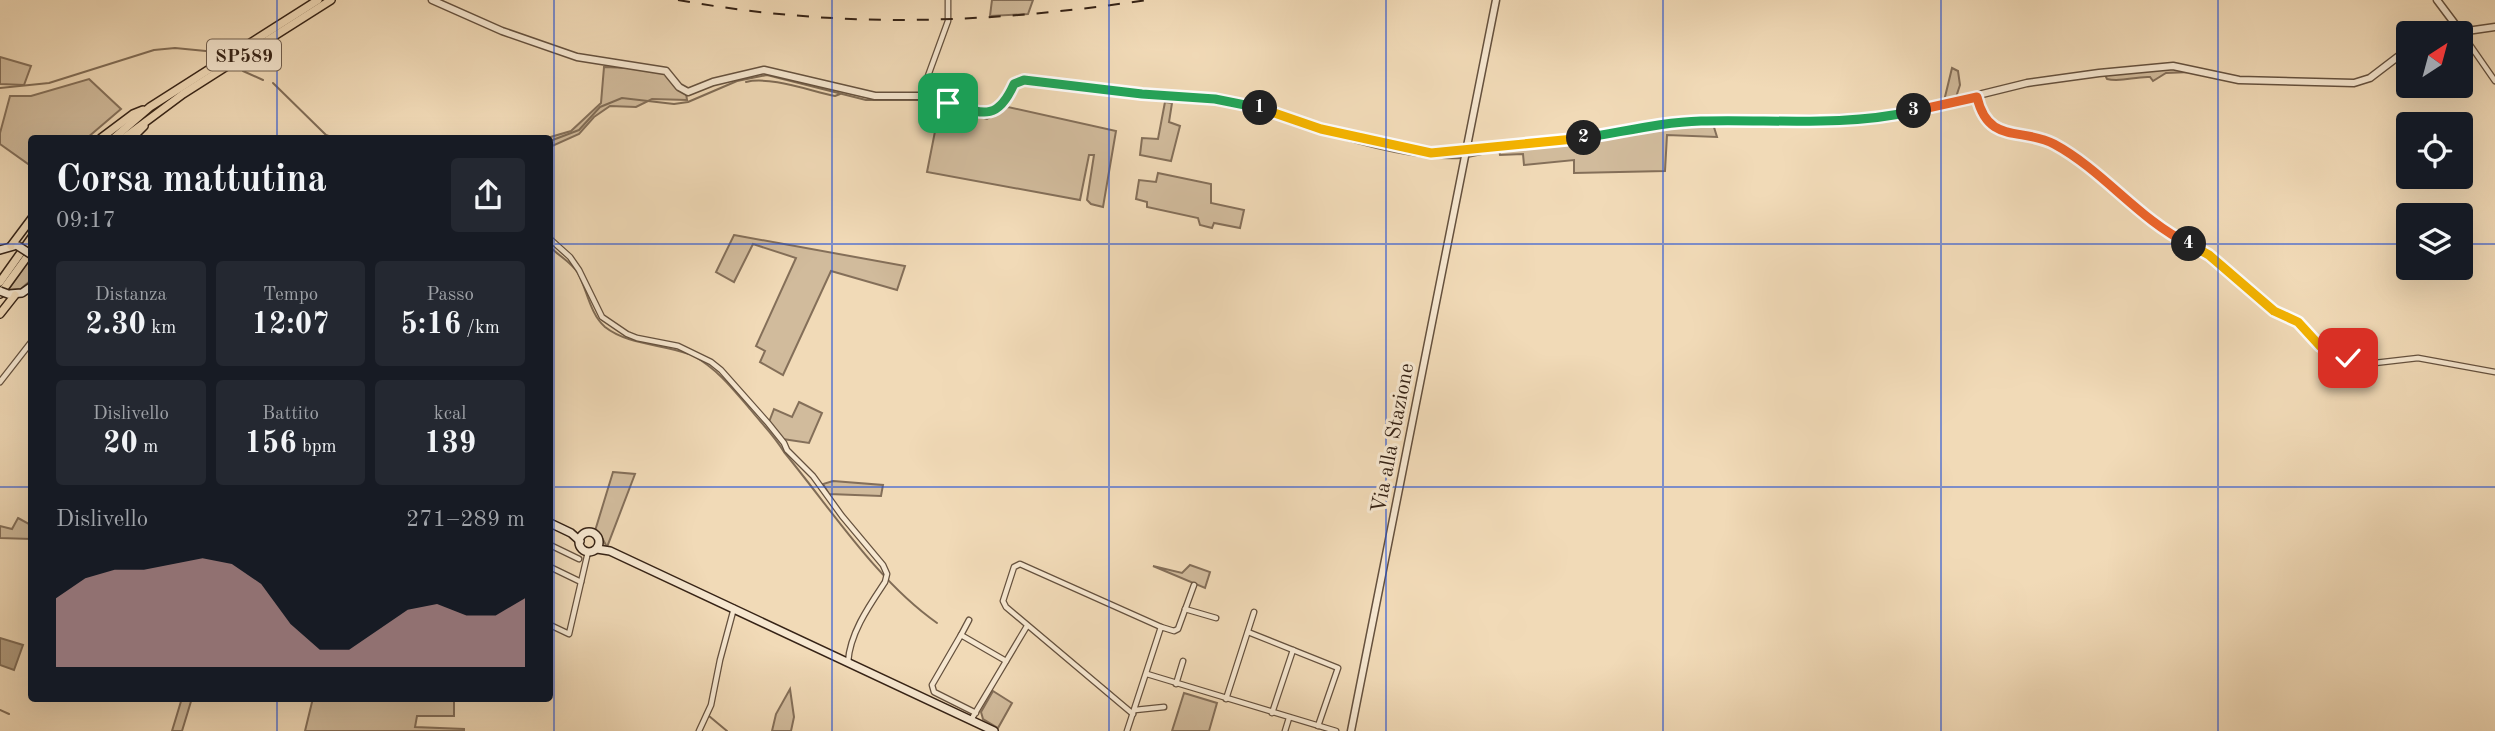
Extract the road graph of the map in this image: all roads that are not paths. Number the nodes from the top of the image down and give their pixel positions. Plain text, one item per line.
1 (318, 0) edge
2 (331, 0) edge
3 (432, 0) edge
4 (948, 0) edge
5 (1496, 0) edge
6 (2437, 0) edge
7 (2453, 21) edge
8 (2495, 27) edge
9 (2473, 30) edge
10 (2473, 49) edge
11 (2396, 58) edge
12 (2495, 81) edge
13 (921, 95) junction
14 (1977, 97) junction
15 (150, 107) junction
16 (158, 111) junction
17 (105, 135) edge
18 (117, 135) edge
19 (128, 135) edge
20 (135, 135) edge
21 (1466, 151) junction
22 (28, 225) edge
23 (28, 242) edge
24 (553, 242) edge
25 (15, 246) junction
26 (0, 250) edge
27 (28, 251) edge
28 (28, 258) edge
29 (0, 282) edge
30 (28, 289) edge
31 (6, 294) edge
32 (0, 314) edge
33 (28, 346) edge
34 (2495, 372) edge
35 (0, 382) edge
36 (553, 524) edge
37 (582, 538) junction
38 (553, 546) edge
39 (598, 546) junction
40 (588, 552) junction
41 (579, 559) dead end
42 (553, 568) edge
43 (581, 582) junction
44 (1194, 585) dead end
45 (734, 607) junction
46 (1185, 609) junction
47 (1254, 612) dead end
48 (1216, 618) dead end
49 (970, 620) dead end
50 (553, 626) edge
51 (1027, 626) junction
52 (1161, 627) junction
53 (1248, 632) junction
54 (961, 635) junction
55 (1293, 650) junction
56 (1006, 661) junction
57 (1183, 661) dead end
58 (848, 662) junction
59 (1147, 674) junction
60 (1176, 684) junction
61 (1226, 699) junction
62 (1164, 707) dead end
63 (1134, 712) junction
64 (1272, 713) junction
65 (974, 716) junction
66 (1289, 718) junction
67 (1318, 726) junction
68 (699, 731) edge
69 (995, 731) edge
70 (1127, 731) edge
71 (1285, 731) edge
72 (1336, 731) edge
73 (1351, 731) edge

1 - 15 main road, SP589
2 - 16 main road, SP589
3 - 13 street
4 - 13 street
5 - 21 street, Via alla Stazione
6 - 7 street
8 - 9 street
10 - 12 street
11 - 14 street
13 - 21 street
14 - 21 street
14 - 34 street
15 - 17 main road
15 - 18 main road, SP589
16 - 19 main road, SP589
16 - 20 main road
21 - 73 street, Via alla Stazione
22 - 25 main road
23 - 29 main road
24 - 58 street
25 - 26 main road
25 - 27 main road, bridge
28 - 31 main road
30 - 31 main road
31 - 32 main road
33 - 35 street
36 - 37 main road
37 - 39 main road
37 - 40 main road
38 - 41 street
39 - 40 main road
39 - 45 main road
40 - 43 street
42 - 43 street
43 - 50 street
44 - 46 street
45 - 58 main road
45 - 68 street
46 - 48 street
46 - 52 street
47 - 53 street
49 - 54 street
51 - 52 street
51 - 56 street
51 - 63 street
52 - 59 street
53 - 55 street
53 - 61 street
54 - 56 street
54 - 65 street
55 - 64 street
55 - 67 street
56 - 65 street
57 - 60 street
58 - 65 main road
59 - 60 street
59 - 63 street
60 - 61 street
61 - 64 street
62 - 63 street
63 - 70 street
64 - 66 street
65 - 69 main road
66 - 67 street
66 - 71 street
67 - 72 street

